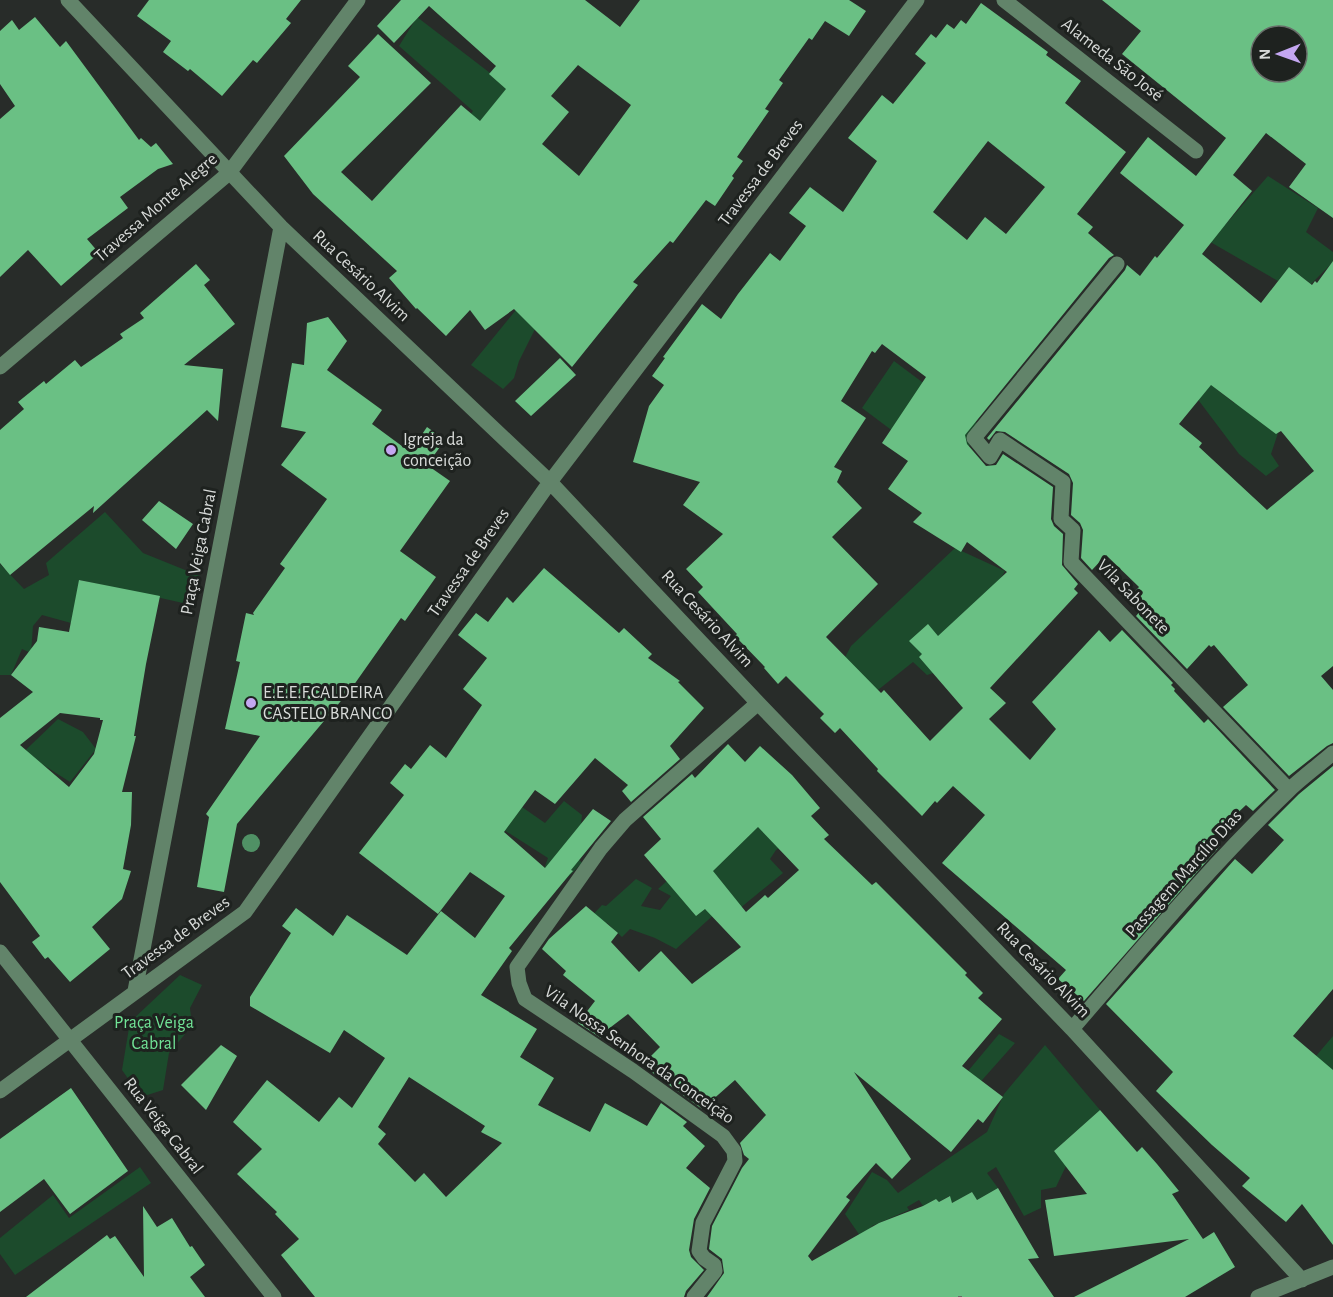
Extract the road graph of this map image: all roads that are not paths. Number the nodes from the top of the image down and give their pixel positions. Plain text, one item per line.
1 (68, 0) edge
2 (358, 0) edge
3 (917, 0) edge
4 (1004, 0) edge
5 (1196, 151) dead end
6 (229, 173) junction
7 (281, 227) junction
8 (1117, 264) dead end
9 (0, 368) edge
10 (550, 482) junction
11 (758, 703) junction
12 (1333, 753) edge
13 (1289, 790) junction
14 (0, 952) edge
15 (135, 991) junction
16 (1072, 1029) junction
17 (71, 1041) junction
18 (0, 1091) edge
19 (1333, 1267) edge
20 (1302, 1280) junction
21 (274, 1297) edge
22 (694, 1297) edge
23 (1258, 1297) edge

1 - 6 street, Rua Cesário Alvim
2 - 6 street, Travessa Monte Alegre
3 - 10 street, Travessa de Breves
4 - 5 street, Alameda São José
6 - 7 street, Rua Cesário Alvim
6 - 9 street, Travessa Monte Alegre
7 - 10 street, Rua Cesário Alvim
7 - 15 street, Praça Veiga Cabral
8 - 13 street, Vila Sabonete
10 - 11 street, Rua Cesário Alvim
10 - 15 street, Travessa de Breves
11 - 16 street, Rua Cesário Alvim
11 - 22 street, Vila Nossa Senhora da Conceição
12 - 13 street, Passagem Marcílio Dias
13 - 16 street, Passagem Marcílio Dias
14 - 17 street, Rua Veiga Cabral
15 - 17 street, Travessa de Breves
16 - 20 street, Rua Cesário Alvim
17 - 18 street, Travessa de Breves
17 - 21 street, Rua Veiga Cabral
19 - 20 street
20 - 23 street

